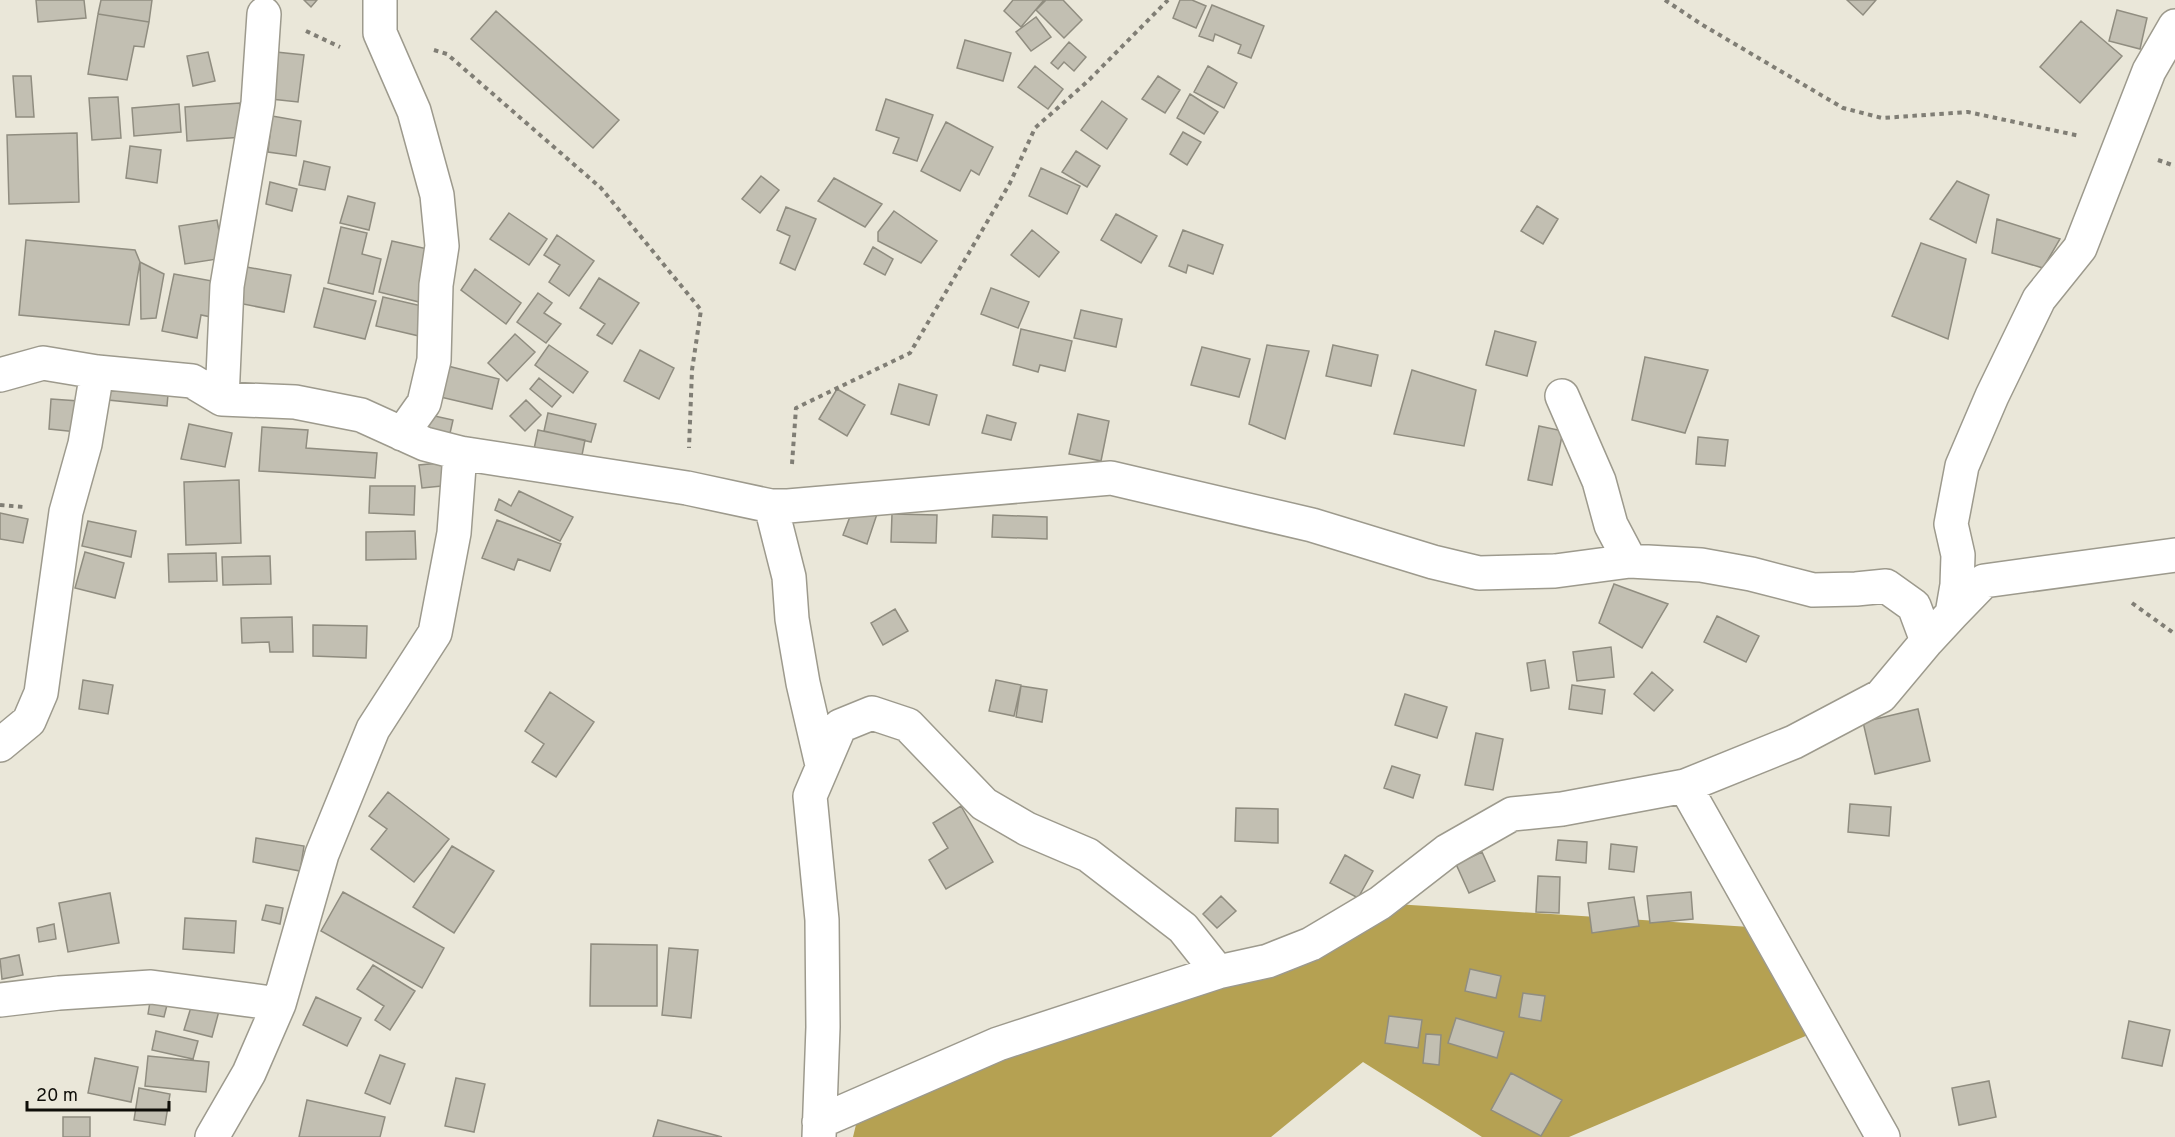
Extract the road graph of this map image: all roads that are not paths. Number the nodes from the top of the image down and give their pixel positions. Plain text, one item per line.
1 (380, 0) edge
2 (264, 14) road end
3 (2175, 26) edge
4 (97, 372) junction
5 (0, 375) edge
6 (1562, 396) dead end
7 (222, 399) junction
8 (402, 434) junction
9 (460, 453) junction
10 (780, 506) junction
11 (2175, 555) edge
12 (1630, 561) junction
13 (1953, 614) junction
14 (1927, 641) junction
15 (0, 745) edge
16 (822, 765) junction
17 (1684, 786) junction
18 (1218, 972) junction
19 (0, 1000) edge
20 (279, 1004) junction
21 (819, 1130) edge
22 (212, 1137) edge
23 (1883, 1137) edge

1 - 8 street
2 - 7 street
3 - 13 street
4 - 5 street
4 - 7 street
4 - 15 street
6 - 12 street
7 - 8 street
8 - 9 street
9 - 10 street
9 - 20 street
10 - 12 street
10 - 16 street
11 - 13 street
12 - 14 street
13 - 14 street
14 - 17 street
16 - 18 street
16 - 21 street
17 - 18 street
17 - 23 street
18 - 21 street
19 - 20 street
20 - 22 street

